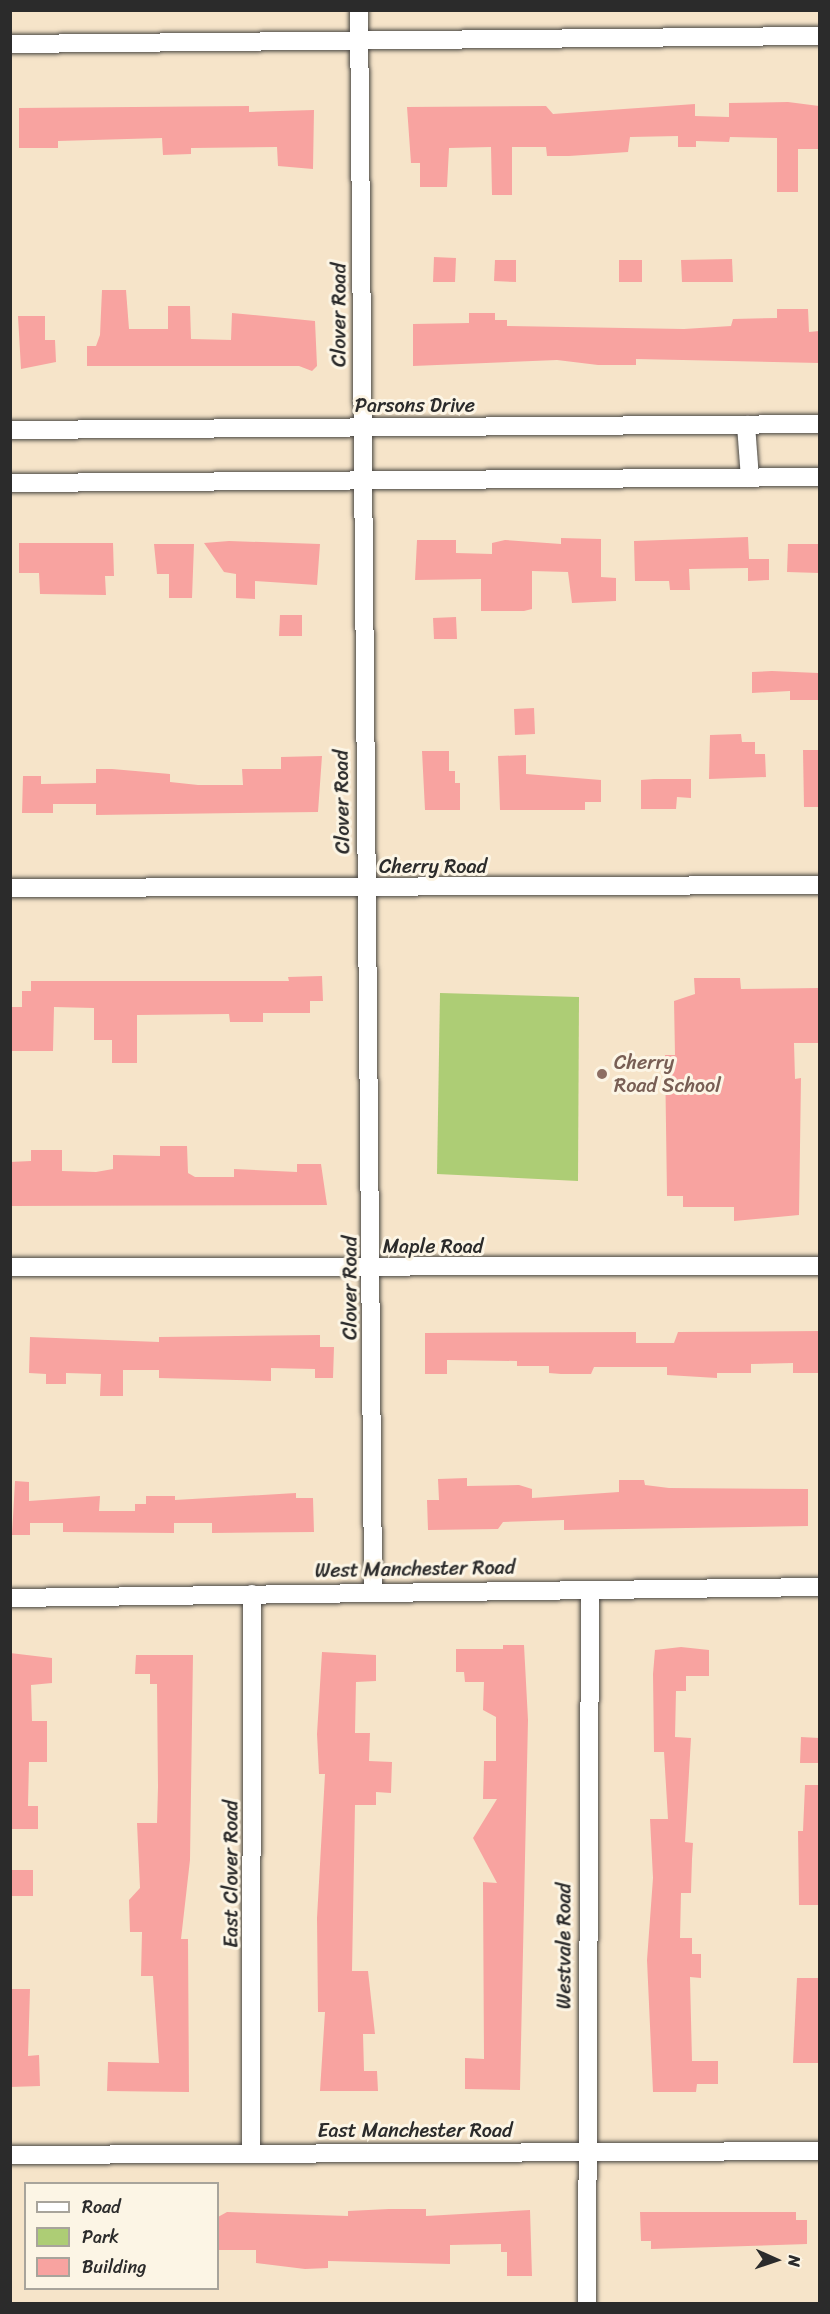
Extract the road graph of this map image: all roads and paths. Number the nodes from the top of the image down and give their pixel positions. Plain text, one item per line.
1 (359, 10) edge
2 (819, 36) edge
3 (359, 40) junction
4 (10, 44) edge
5 (819, 424) edge
6 (746, 425) junction
7 (361, 428) junction
8 (10, 430) edge
9 (819, 477) edge
10 (750, 478) junction
11 (361, 480) junction
12 (10, 483) edge
13 (819, 885) edge
14 (10, 888) edge
15 (366, 888) junction
16 (819, 1266) edge
17 (10, 1267) edge
18 (373, 1269) junction
19 (819, 1587) edge
20 (590, 1590) junction
21 (373, 1592) junction
22 (252, 1594) junction
23 (10, 1598) edge
24 (819, 2151) edge
25 (585, 2152) junction
26 (251, 2154) junction
27 (10, 2155) edge
28 (587, 2304) edge

1 - 3 street, Clover Road
2 - 3 street
3 - 4 street
3 - 7 street, Clover Road
5 - 6 street, Parsons Drive
6 - 7 street, Parsons Drive
6 - 10 street
7 - 8 street, Parsons Drive
7 - 11 street, Clover Road
9 - 10 street
10 - 11 street
11 - 12 street
11 - 15 street, Clover Road
13 - 15 street, Cherry Road
14 - 15 street, Cherry Road
15 - 18 street, Clover Road
16 - 18 street, Maple Road
17 - 18 street, Maple Road
18 - 21 street, Clover Road
19 - 20 street, West Manchester Road
20 - 21 street, West Manchester Road
20 - 25 street, Westvale Road
21 - 22 street, West Manchester Road
22 - 23 street, West Manchester Road
22 - 26 street, East Clover Road
24 - 25 street, East Manchester Road
25 - 26 street, East Manchester Road
25 - 28 street, Westvale Road
26 - 27 street, East Manchester Road

